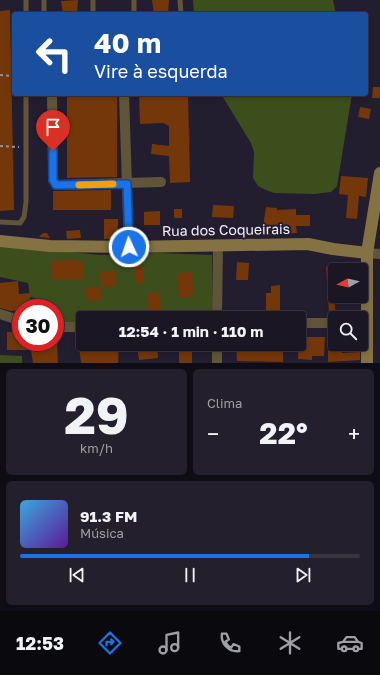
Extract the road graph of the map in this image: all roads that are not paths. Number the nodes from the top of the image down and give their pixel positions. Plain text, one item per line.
1 (26, 0) edge
2 (44, 0) edge
3 (93, 0) edge
4 (134, 0) edge
5 (180, 0) edge
6 (26, 12) edge
7 (44, 12) edge
8 (93, 12) edge
9 (134, 12) edge
10 (181, 12) edge
11 (26, 96) edge
12 (52, 96) edge
13 (124, 96) edge
14 (380, 173) edge
15 (162, 182) dead end
16 (127, 184) junction
17 (0, 222) edge
18 (0, 241) edge
19 (218, 245) junction
20 (129, 247) junction
21 (368, 253) junction
22 (380, 254) edge
23 (217, 311) edge
24 (365, 311) edge
25 (0, 314) edge
26 (12, 318) edge
27 (306, 323) edge
28 (328, 323) edge
29 (64, 327) edge
30 (76, 327) edge
31 (217, 351) edge
32 (366, 351) edge
33 (217, 363) edge
34 (367, 363) edge

1 - 6 lane
2 - 7 lane
3 - 8 lane
4 - 9 lane
5 - 10 lane
11 - 17 lane
12 - 16 street
13 - 16 street
14 - 21 street
15 - 16 street
16 - 20 street
18 - 20 street, Rua dos Coqueirais
19 - 20 street, Rua dos Coqueirais
19 - 21 street, Rua dos Coqueirais
19 - 23 street
21 - 22 street, Rua dos Coqueirais
21 - 24 street
25 - 26 street
27 - 28 street
29 - 30 street
31 - 33 street
32 - 34 street

